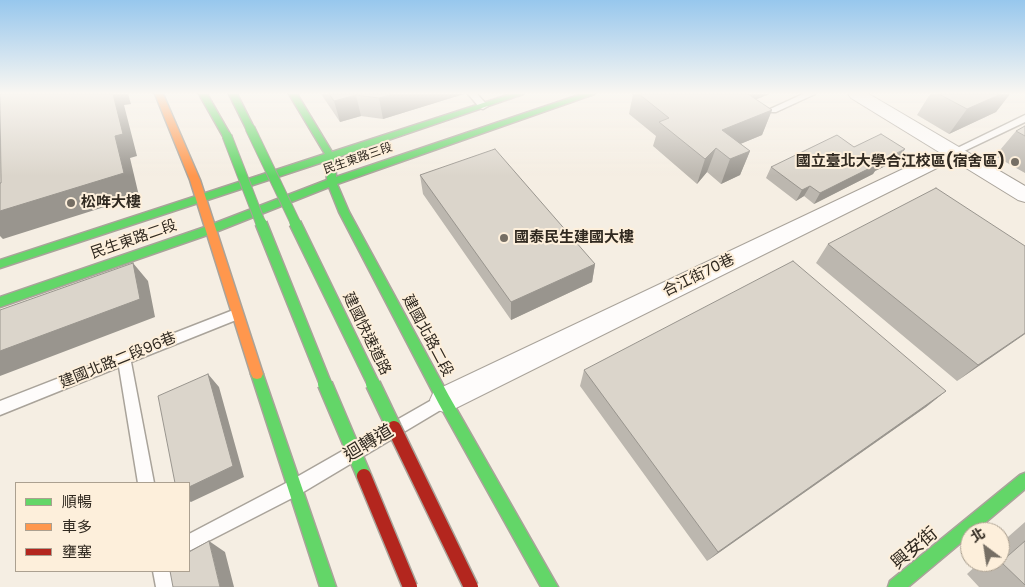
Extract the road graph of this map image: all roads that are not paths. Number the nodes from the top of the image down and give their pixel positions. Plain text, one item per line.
1 (171, 121) edge
2 (219, 121) edge
3 (223, 121) edge
4 (247, 121) edge
5 (248, 121) edge
6 (310, 121) edge
7 (436, 121) edge
8 (510, 121) edge
9 (906, 121) edge
10 (1018, 121) edge
11 (250, 128) junction
12 (228, 136) junction
13 (954, 152) junction
14 (330, 156) junction
15 (265, 177) joint
16 (332, 182) junction
17 (1025, 195) edge
18 (200, 198) junction
19 (278, 203) joint
20 (209, 230) junction
21 (0, 264) edge
22 (0, 302) edge
23 (236, 314) junction
24 (124, 358) junction
25 (444, 400) junction
26 (0, 408) edge
27 (1025, 480) edge
28 (146, 482) edge
29 (294, 488) junction
30 (190, 542) edge
31 (162, 572) edge
32 (165, 587) edge
33 (328, 587) edge
34 (410, 587) edge
35 (471, 587) edge
36 (550, 587) edge
37 (896, 587) edge

1 - 18 main road
2 - 12 main road
3 - 12 main road
4 - 11 main road, 建國快速道路
5 - 11 main road
6 - 14 main road, 建國北路二段
7 - 14 main road, 民生東路三段
8 - 16 main road, 民生東路三段
9 - 13 street
10 - 13 lane
11 - 35 main road, 建國快速道路, bridge
12 - 34 main road, bridge
13 - 17 street
13 - 25 street, 合江街70巷
14 - 15 main road, 民生東路三段
14 - 16 main road, 建國北路二段
15 - 18 main road, 民生東路二段
16 - 19 main road, 民生東路三段
16 - 25 main road, 建國北路二段
18 - 20 main road
18 - 21 main road, 民生東路二段
19 - 20 main road, 民生東路二段
20 - 22 main road, 民生東路二段
20 - 23 main road
23 - 24 lane, 建國北路二段96巷
23 - 29 main road
24 - 26 lane, 建國北路二段96巷
24 - 28 lane
25 - 29 lane, 迴轉道
25 - 36 main road, 建國北路二段
27 - 37 main road, 興安街
29 - 30 lane, 迴轉道
29 - 33 main road
31 - 32 lane

